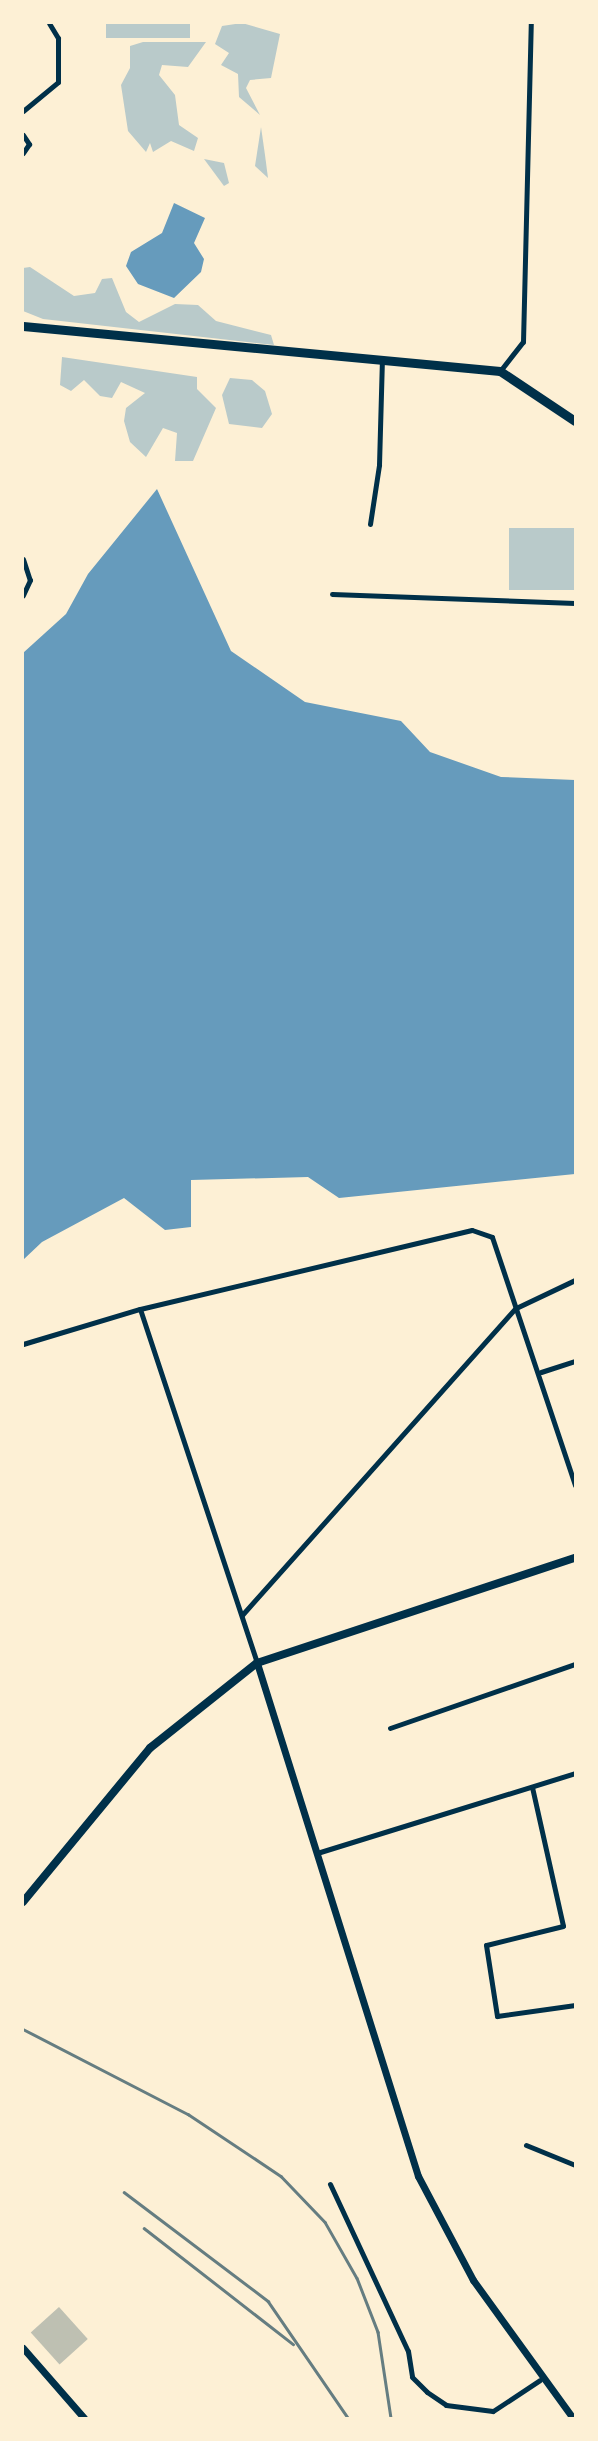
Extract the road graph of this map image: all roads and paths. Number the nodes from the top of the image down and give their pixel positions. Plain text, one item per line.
1 (49, 23) edge
2 (531, 23) edge
3 (23, 111) edge
4 (23, 135) edge
5 (23, 153) edge
6 (23, 326) edge
7 (382, 359) junction
8 (500, 371) junction
9 (575, 421) edge
10 (370, 524) dead end
11 (23, 559) edge
12 (332, 594) dead end
13 (23, 595) edge
14 (575, 603) edge
15 (575, 1280) edge
16 (140, 1308) junction
17 (516, 1308) junction
18 (23, 1344) edge
19 (575, 1361) edge
20 (541, 1372) junction
21 (575, 1485) edge
22 (575, 1558) edge
23 (242, 1615) junction
24 (257, 1663) junction
25 (575, 1664) edge
26 (390, 1728) dead end
27 (575, 1773) edge
28 (532, 1787) junction
29 (317, 1853) junction
30 (23, 1902) edge
31 (575, 2005) edge
32 (526, 2145) dead end
33 (575, 2165) edge
34 (330, 2184) dead end
35 (23, 2348) edge
36 (540, 2380) junction
37 (84, 2418) edge
38 (573, 2418) edge

1 - 3 street
2 - 8 street
4 - 5 street
6 - 7 main road
7 - 8 main road
7 - 10 street
8 - 9 main road
11 - 13 street
12 - 14 street
15 - 17 street
16 - 17 street
16 - 18 street
16 - 23 street
17 - 20 street
17 - 23 street
19 - 20 street
20 - 21 street
22 - 24 main road
23 - 24 street
24 - 29 street
24 - 30 main road
25 - 26 street
27 - 28 street
28 - 29 street
28 - 31 street
29 - 36 street
32 - 33 street
34 - 36 street
35 - 37 street
36 - 38 street

